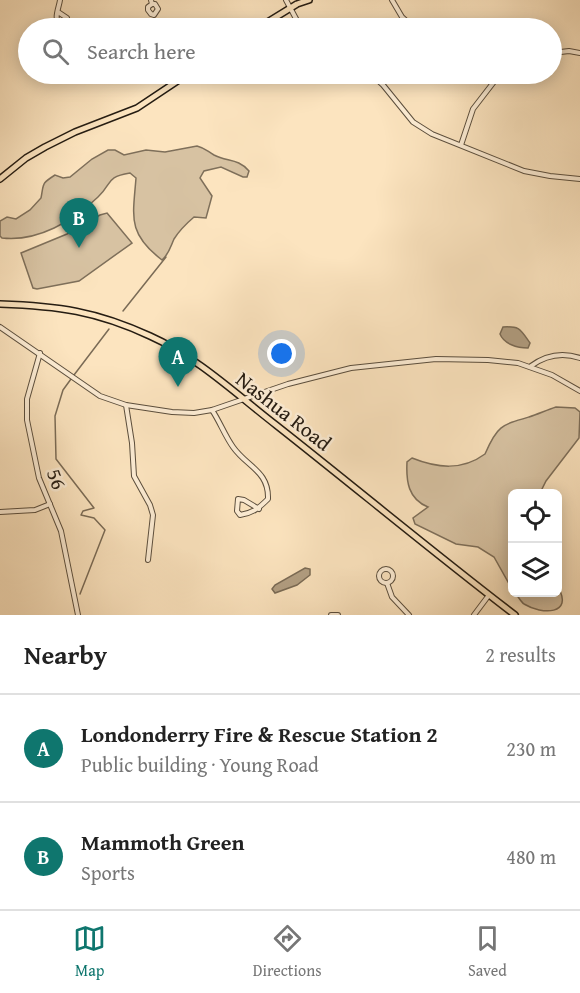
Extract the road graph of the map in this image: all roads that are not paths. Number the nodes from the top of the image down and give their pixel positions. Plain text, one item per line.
1 (60, 0) edge
2 (286, 0) edge
3 (309, 0) edge
4 (392, 0) edge
5 (291, 8) junction
6 (58, 12) dead end
7 (274, 18) edge
8 (296, 18) edge
9 (404, 18) edge
10 (562, 52) edge
11 (580, 53) edge
12 (173, 84) edge
13 (382, 84) edge
14 (492, 84) edge
15 (461, 146) junction
16 (0, 179) edge
17 (580, 179) edge
18 (0, 304) edge
19 (0, 327) edge
20 (40, 353) junction
21 (580, 358) edge
22 (531, 366) junction
23 (580, 391) edge
24 (243, 399) junction
25 (126, 405) junction
26 (212, 410) junction
27 (50, 504) junction
28 (258, 508) junction
29 (0, 512) edge
30 (148, 561) dead end
31 (387, 583) dead end
32 (489, 595) junction
33 (78, 615) edge
34 (331, 615) edge
35 (338, 615) edge
36 (409, 615) edge
37 (474, 615) edge
38 (515, 615) edge

1 - 6 street
2 - 5 street
3 - 5 main road
4 - 9 street
5 - 7 main road
5 - 8 street
10 - 11 street
12 - 16 main road
13 - 15 street
14 - 15 street
15 - 17 street
18 - 24 main road, Nashua Road
19 - 20 street
20 - 25 street
20 - 27 street, 56
21 - 22 street
22 - 23 street
22 - 24 street
24 - 26 street
24 - 32 main road, Nashua Road
25 - 26 street
25 - 30 street
26 - 28 street
27 - 29 street
27 - 33 street, 56
28 - 28 street
31 - 36 street
32 - 37 street
32 - 38 main road, Nashua Road
34 - 35 street

